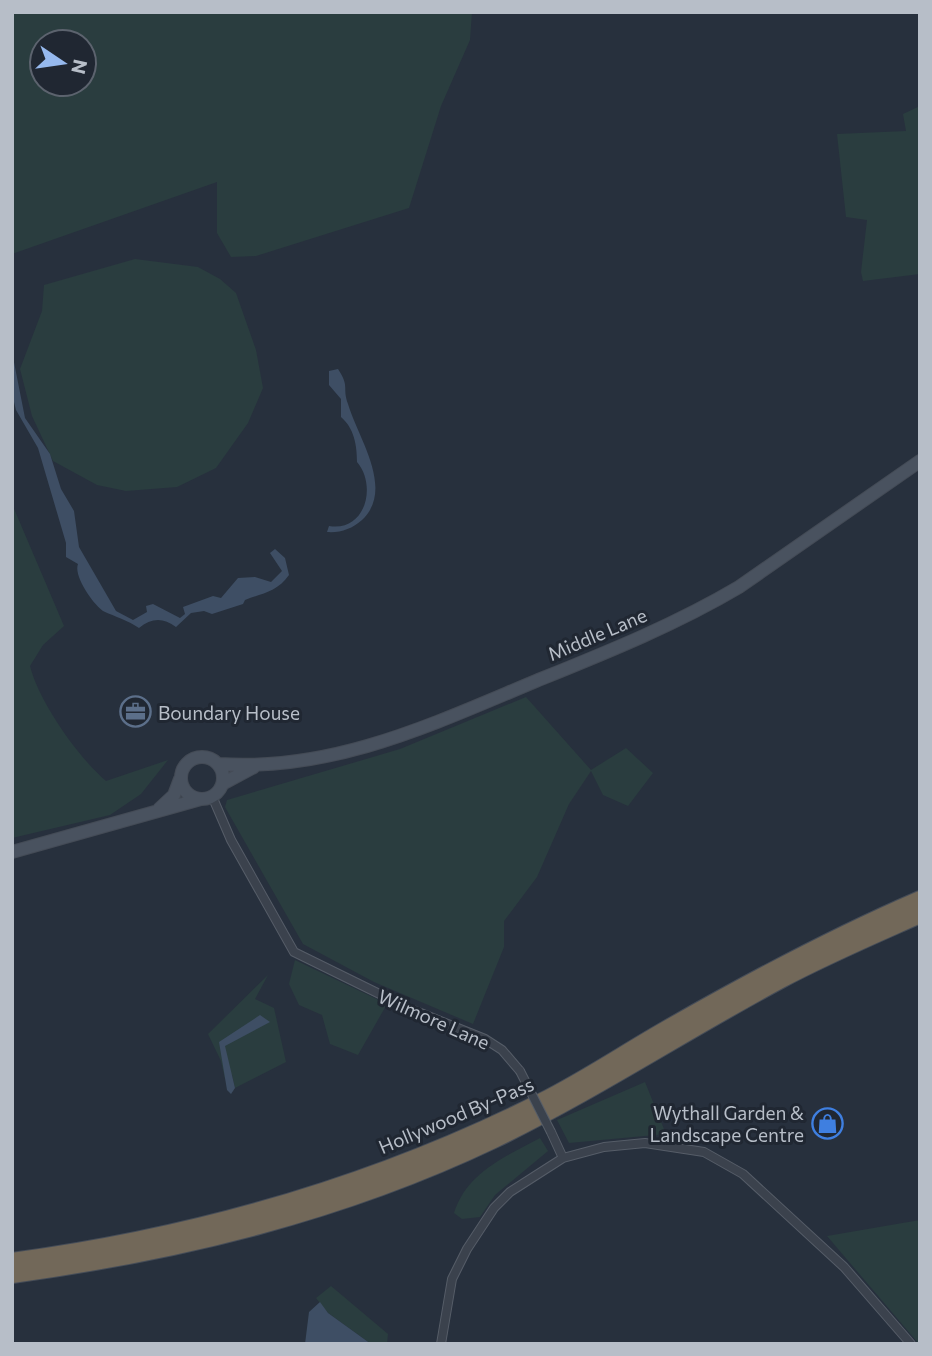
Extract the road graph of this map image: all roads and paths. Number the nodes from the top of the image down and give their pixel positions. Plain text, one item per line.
1 (920, 461) edge
2 (219, 764) junction
3 (255, 767) junction
4 (180, 779) junction
5 (224, 783) junction
6 (206, 797) junction
7 (159, 810) junction
8 (12, 852) edge
9 (920, 899) edge
10 (920, 915) edge
11 (564, 1158) junction
12 (12, 1261) edge
13 (12, 1275) edge
14 (441, 1344) edge
15 (911, 1344) edge

1 - 3 street, Middle Lane
2 - 3 street, Middle Lane
2 - 4 street, Middle Lane
2 - 5 street
3 - 5 street, Middle Lane
4 - 6 street
4 - 7 street, Middle Lane
5 - 6 street, Middle Lane
6 - 7 street
6 - 11 street, Wilmore Lane, bridge
7 - 8 street
9 - 12 highway, Hollywood By-Pass
10 - 13 highway, Hollywood By-Pass
11 - 14 street
11 - 15 street

